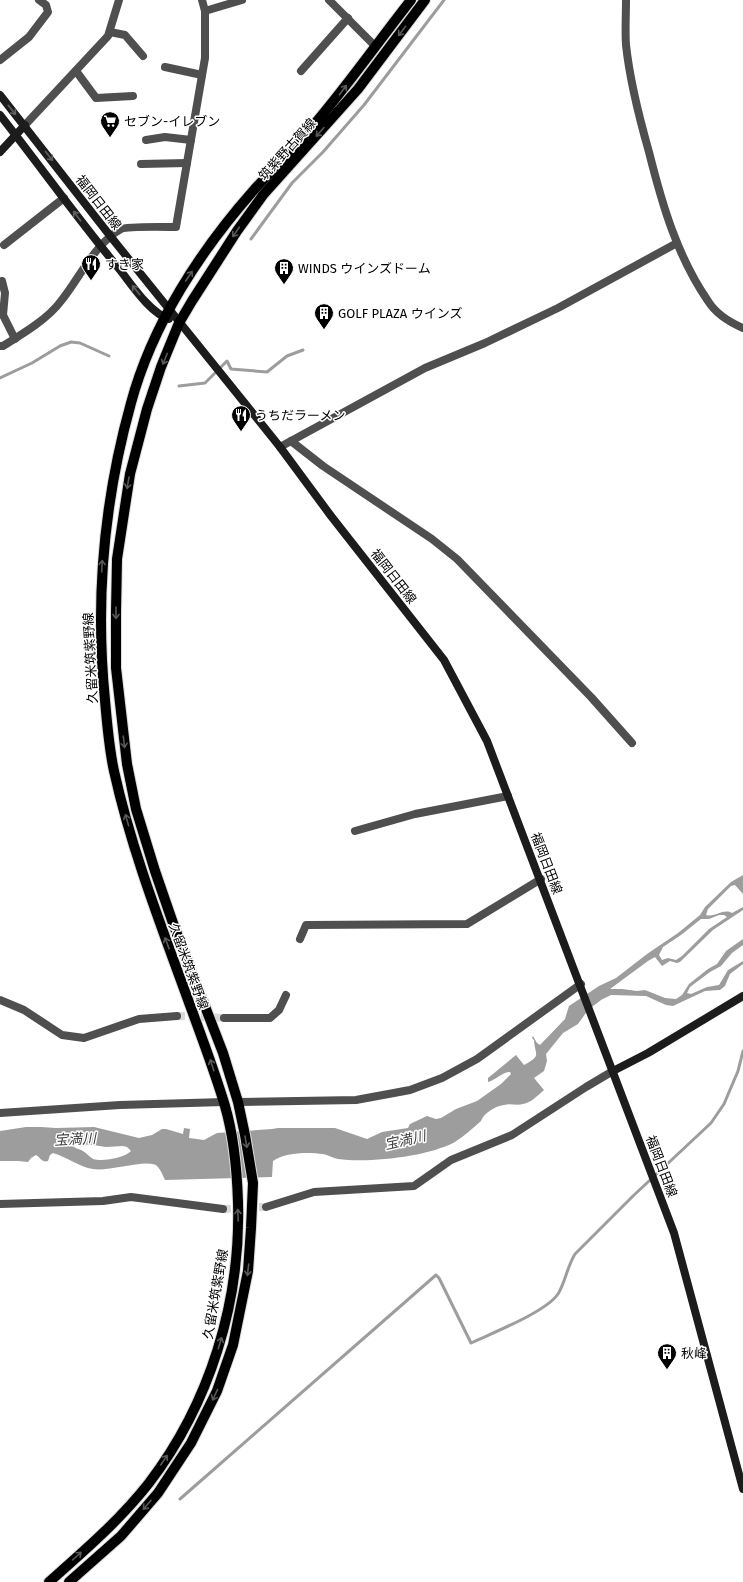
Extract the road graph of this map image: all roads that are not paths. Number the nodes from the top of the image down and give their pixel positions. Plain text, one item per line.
1 (39, 0) edge
2 (119, 0) edge
3 (202, 0) edge
4 (242, 0) edge
5 (329, 0) edge
6 (410, 0) edge
7 (425, 0) edge
8 (626, 0) edge
9 (204, 11) junction
10 (348, 18) junction
11 (110, 32) junction
12 (375, 46) junction
13 (143, 56) dead end
14 (0, 60) edge
15 (165, 68) dead end
16 (76, 71) junction
17 (301, 71) dead end
18 (202, 75) junction
19 (0, 95) edge
20 (133, 96) dead end
21 (0, 115) edge
22 (25, 126) junction
23 (16, 135) junction
24 (146, 140) dead end
25 (191, 140) junction
26 (0, 152) edge
27 (141, 164) dead end
28 (187, 164) junction
29 (64, 198) junction
30 (110, 237) junction
31 (677, 243) junction
32 (4, 245) dead end
33 (101, 247) junction
34 (2, 281) dead end
35 (166, 313) junction
36 (179, 323) junction
37 (743, 328) edge
38 (15, 339) junction
39 (0, 346) edge
40 (291, 441) junction
41 (280, 447) junction
42 (632, 743) dead end
43 (508, 796) junction
44 (355, 831) dead end
45 (540, 879) junction
46 (300, 939) dead end
47 (582, 988) junction
48 (286, 995) dead end
49 (743, 996) edge
50 (0, 1000) edge
51 (177, 1016) tunnel mouth
52 (224, 1018) tunnel mouth
53 (612, 1067) junction
54 (238, 1106) junction
55 (225, 1107) junction
56 (0, 1113) edge
57 (0, 1204) edge
58 (266, 1207) tunnel mouth
59 (223, 1209) tunnel mouth
60 (743, 1489) edge
61 (49, 1582) edge
62 (69, 1582) edge

1 - 14 street
2 - 11 street
3 - 9 street
4 - 9 street
5 - 10 street
6 - 12 main road, 筑紫野古賀線
7 -> 36 main road, 筑紫野古賀線
8 - 31 street
9 - 18 street
10 - 12 street
10 - 17 street
11 - 13 street
11 - 16 street
35 -> 12 main road, 筑紫野古賀線
15 - 18 street
16 - 20 street
16 - 22 street
18 - 25 street
19 -> 22 main road, 福岡日田線
21 - 23 main road, 福岡日田線
22 - 23 main road
22 -> 30 main road, 福岡日田線
23 - 26 main road
23 - 29 main road, 福岡日田線
24 - 25 street
25 - 28 street
27 - 28 street
28 - 30 street
29 - 32 street
33 -> 29 main road, 福岡日田線
30 - 33 street
30 - 35 main road, 福岡日田線
31 - 37 street
31 - 40 street
35 -> 33 main road, 福岡日田線
33 - 38 street
34 - 38 street
35 - 36 main road, 福岡日田線
55 -> 35 main road, 久留米筑紫野線
36 - 41 main road, 福岡日田線
36 -> 54 main road, 久留米筑紫野線
38 - 39 street
40 - 41 street
40 - 42 street
41 - 43 main road, 福岡日田線
43 - 44 street
43 - 45 main road, 福岡日田線
45 - 46 street
45 - 47 main road, 福岡日田線
47 - 53 main road, 福岡日田線
47 - 54 street
48 - 52 street
49 - 53 main road
50 - 51 street
53 - 58 street
53 - 60 main road, 福岡日田線
54 -> 62 main road, 久留米筑紫野線
55 - 56 street
61 -> 55 main road, 久留米筑紫野線
57 - 59 street

